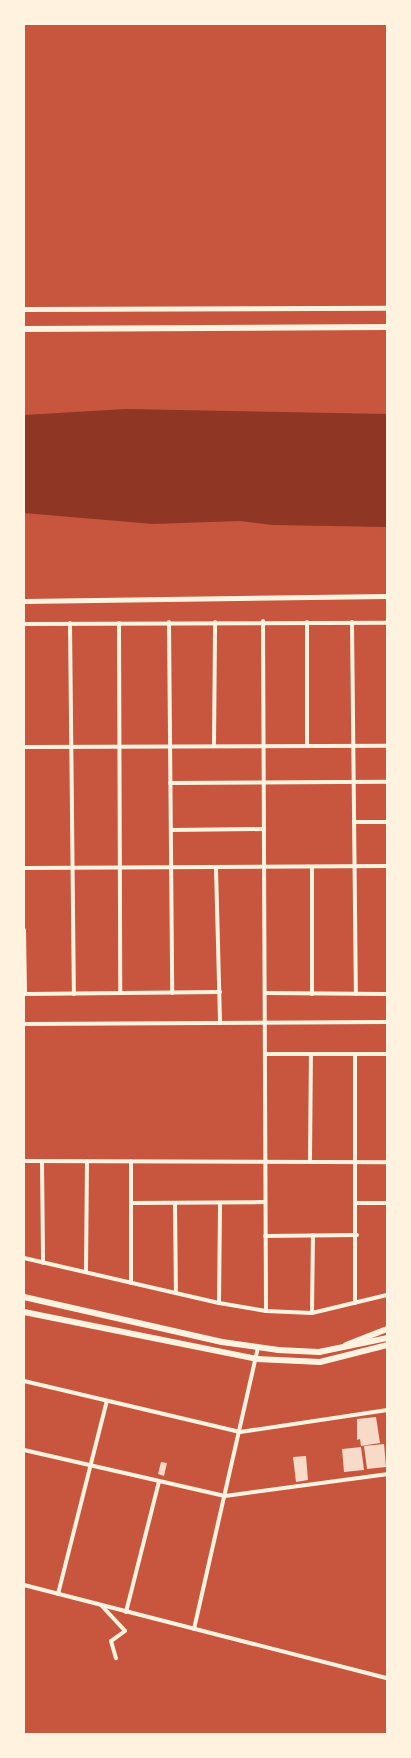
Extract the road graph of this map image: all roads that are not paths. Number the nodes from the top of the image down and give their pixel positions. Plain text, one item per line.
1 (387, 308) edge
2 (24, 309) edge
3 (387, 328) edge
4 (24, 329) edge
5 (387, 596) edge
6 (24, 601) edge
7 (264, 621) junction
8 (119, 622) junction
9 (169, 622) junction
10 (215, 622) junction
11 (307, 622) junction
12 (352, 622) junction
13 (70, 623) junction
14 (387, 623) edge
15 (24, 624) edge
16 (264, 745) junction
17 (24, 746) edge
18 (119, 746) junction
19 (170, 746) junction
20 (214, 746) junction
21 (307, 746) junction
22 (354, 746) junction
23 (387, 746) edge
24 (71, 747) junction
25 (354, 782) junction
26 (387, 782) edge
27 (170, 783) junction
28 (264, 783) junction
29 (354, 822) junction
30 (387, 822) edge
31 (264, 829) junction
32 (171, 830) junction
33 (387, 866) edge
34 (72, 867) junction
35 (264, 867) junction
36 (312, 867) junction
37 (355, 867) junction
38 (24, 868) edge
39 (119, 868) junction
40 (171, 868) junction
41 (216, 868) junction
42 (24, 930) edge
43 (220, 992) junction
44 (172, 993) junction
45 (74, 994) junction
46 (120, 994) junction
47 (265, 994) junction
48 (312, 994) junction
49 (356, 994) junction
50 (387, 994) edge
51 (387, 1022) edge
52 (220, 1023) junction
53 (265, 1023) junction
54 (24, 1024) edge
55 (265, 1054) junction
56 (311, 1054) junction
57 (355, 1054) junction
58 (387, 1054) edge
59 (265, 1160) junction
60 (310, 1160) junction
61 (24, 1161) edge
62 (42, 1161) junction
63 (87, 1161) junction
64 (131, 1161) junction
65 (357, 1161) junction
66 (387, 1162) edge
67 (265, 1202) junction
68 (131, 1203) junction
69 (175, 1203) junction
70 (220, 1203) junction
71 (387, 1203) edge
72 (357, 1204) junction
73 (312, 1235) junction
74 (357, 1235) junction
75 (265, 1236) junction
76 (24, 1258) edge
77 (43, 1263) junction
78 (86, 1272) junction
79 (131, 1282) junction
80 (176, 1292) junction
81 (387, 1295) edge
82 (24, 1297) edge
83 (355, 1303) junction
84 (219, 1304) junction
85 (266, 1311) junction
86 (24, 1312) edge
87 (312, 1313) junction
88 (387, 1329) edge
89 (387, 1338) edge
90 (387, 1345) edge
91 (258, 1348) junction
92 (338, 1348) junction
93 (387, 1351) edge
94 (365, 1352) junction
95 (257, 1358) junction
96 (24, 1381) edge
97 (107, 1401) junction
98 (387, 1410) edge
99 (240, 1432) junction
100 (24, 1450) edge
101 (90, 1466) junction
102 (387, 1474) edge
103 (159, 1482) junction
104 (225, 1496) junction
105 (24, 1585) edge
106 (58, 1594) junction
107 (101, 1605) junction
108 (126, 1612) junction
109 (194, 1629) junction
110 (116, 1658) dead end
111 (387, 1678) edge

1 - 2 street
3 - 4 main road
5 - 6 street
7 - 10 street
7 - 11 street
7 - 16 street
8 - 9 street
8 - 13 street
8 - 18 street
9 - 10 street
9 - 19 street
10 - 20 street
11 - 12 street
11 - 21 street
12 - 14 street
12 - 22 street
13 - 15 street
13 - 24 street
16 - 20 street
16 - 21 street
16 - 28 street
17 - 24 street
18 - 19 street
18 - 24 street
18 - 39 street
19 - 20 street
19 - 27 street
21 - 22 street
22 - 23 street
22 - 25 street
24 - 34 street
25 - 26 street
25 - 28 street
25 - 29 street
27 - 28 street
27 - 32 street
28 - 31 street
29 - 30 street
29 - 37 street
31 - 32 street
31 - 35 street
32 - 40 street
33 - 37 street
34 - 38 street
34 - 39 street
34 - 45 street
35 - 36 street
35 - 41 street
35 - 47 street
36 - 37 street
36 - 48 street
37 - 49 street
39 - 40 street
39 - 46 street
40 - 41 street
40 - 44 street
41 - 43 street
42 - 45 street
43 - 44 street
43 - 52 street
44 - 46 street
45 - 46 street
47 - 48 street
47 - 53 street
48 - 49 street
49 - 50 street
51 - 53 street
52 - 53 street
52 - 54 street
53 - 55 street
55 - 56 street
55 - 59 street
56 - 57 street
56 - 60 street
57 - 58 street
57 - 65 street
59 - 60 street
59 - 64 street
59 - 67 street
60 - 65 street
61 - 62 street
62 - 63 street
62 - 77 street
63 - 64 street
63 - 78 street
64 - 68 street
65 - 66 street
65 - 72 street
67 - 70 street
67 - 75 street
68 - 69 street
68 - 79 street
69 - 70 street
69 - 80 street
70 - 84 street
71 - 72 street
72 - 74 street
73 - 74 street
73 - 75 street
73 - 87 street
74 - 83 street
75 - 85 street
76 - 77 street
77 - 78 street
78 - 79 street
79 - 80 street
80 - 84 street
81 - 83 street
82 - 91 main road
83 - 87 street
84 - 85 street
85 - 87 street
86 - 95 main road
88 - 92 main road
89 - 92 main road
90 - 94 main road
91 - 92 main road
91 - 95 street
93 - 94 main road
94 - 95 main road
95 - 99 street
96 - 97 street
97 - 99 street
97 - 101 street
98 - 99 street
99 - 104 street
100 - 101 street
101 - 103 street
101 - 106 street
102 - 104 street
103 - 104 street
103 - 108 street
104 - 109 street
105 - 106 street
106 - 107 street
107 - 108 street
107 - 110 street
108 - 109 street
109 - 111 street

